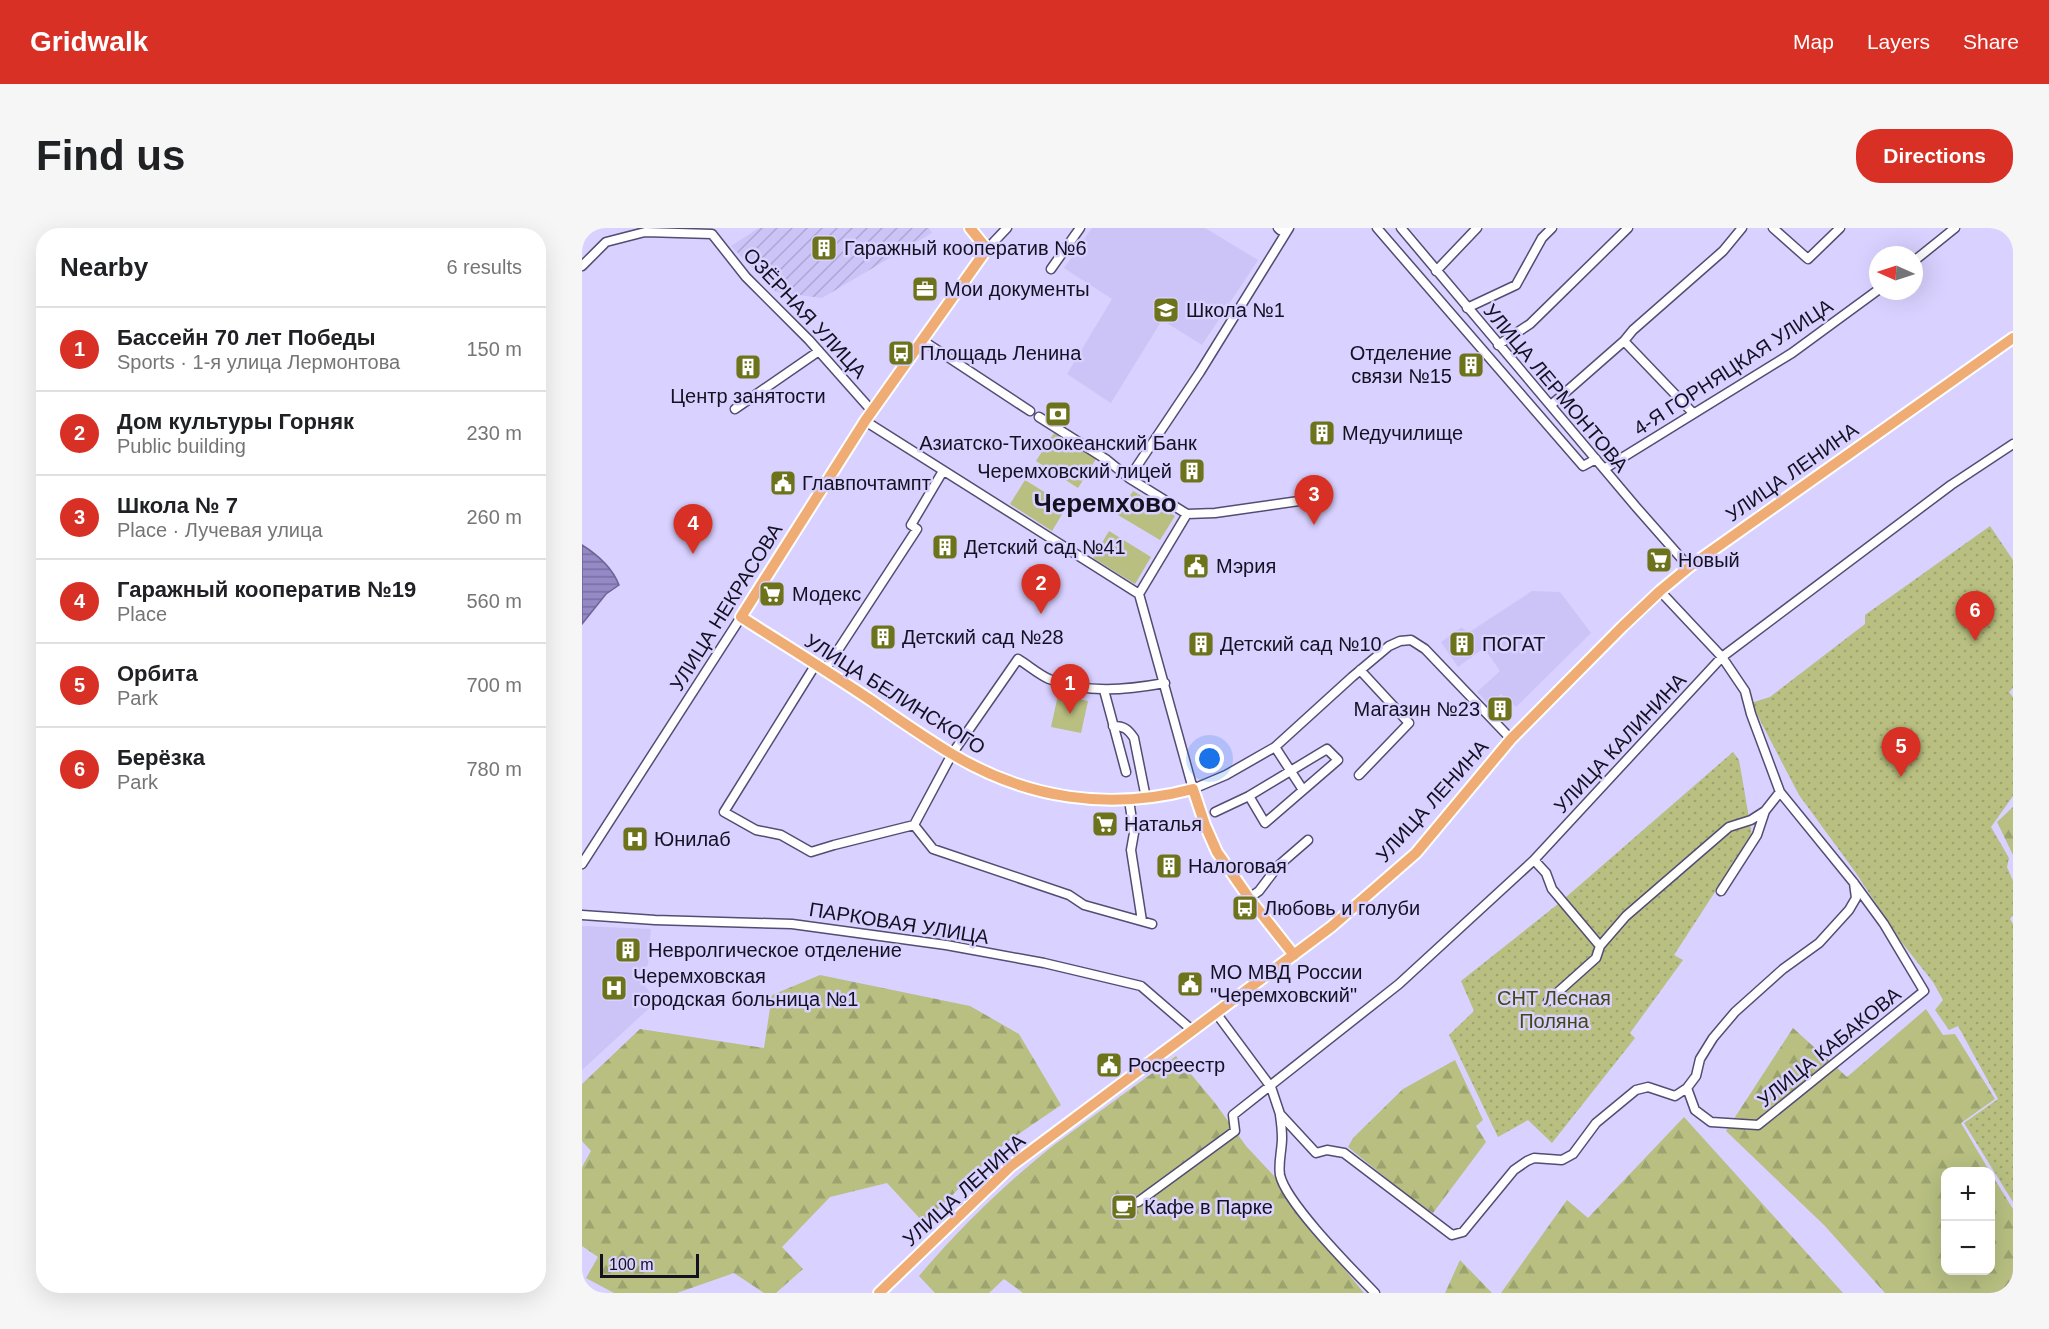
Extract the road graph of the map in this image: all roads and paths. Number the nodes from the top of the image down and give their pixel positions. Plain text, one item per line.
1 (970, 228) edge
2 (1007, 228) edge
3 (1080, 228) edge
4 (1288, 228) edge
5 (1377, 228) edge
6 (1401, 228) edge
7 (1477, 228) edge
8 (1552, 228) edge
9 (1628, 228) edge
10 (1742, 228) edge
11 (1773, 228) edge
12 (1839, 228) edge
13 (1955, 228) edge
14 (648, 230) edge
15 (987, 249) junction
16 (1923, 254) edge
17 (582, 266) edge
18 (1051, 269) dead end
19 (1436, 271) junction
20 (1869, 297) edge
21 (1467, 308) junction
22 (2013, 338) edge
23 (922, 340) junction
24 (1624, 341) junction
25 (1498, 345) junction
26 (819, 351) junction
27 (1551, 405) junction
28 (735, 410) dead end
29 (872, 411) junction
30 (1030, 411) dead end
31 (1693, 413) junction
32 (1039, 417) dead end
33 (865, 421) junction
34 (2013, 444) edge
35 (1596, 459) junction
36 (1604, 469) junction
37 (943, 471) junction
38 (1129, 478) junction
39 (1327, 497) dead end
40 (1187, 514) junction
41 (1689, 567) junction
42 (1660, 591) junction
43 (1139, 594) junction
44 (741, 617) junction
45 (1722, 657) junction
46 (820, 667) junction
47 (1360, 670) junction
48 (1165, 683) junction
49 (1104, 690) junction
50 (1113, 726) junction
51 (1511, 739) junction
52 (1275, 747) junction
53 (952, 754) junction
54 (1126, 772) dead end
55 (1290, 772) junction
56 (1359, 775) dead end
57 (1193, 789) junction
58 (1303, 790) junction
59 (1780, 792) junction
60 (1249, 796) junction
61 (1146, 798) junction
62 (1129, 800) junction
63 (1765, 811) junction
64 (1215, 812) dead end
65 (914, 825) junction
66 (1308, 840) dead end
67 (1534, 860) junction
68 (583, 866) edge
69 (1854, 883) junction
70 (1721, 891) dead end
71 (1249, 898) junction
72 (582, 915) edge
73 (1142, 921) junction
74 (1152, 924) dead end
75 (1600, 946) junction
76 (1294, 955) junction
77 (1548, 1001) dead end
78 (1216, 1013) junction
79 (1192, 1030) junction
80 (1271, 1087) junction
81 (1687, 1088) junction
82 (1280, 1114) junction
83 (1138, 1202) dead end
84 (879, 1293) edge
85 (1375, 1293) edge

1 - 15 main road
2 - 15 street, УЛИЦА НЕКРАСОВА
3 - 18 street
4 - 38 street
5 - 35 street
6 - 19 street, УЛИЦА ЛЕРМОНТОВА
7 - 19 street
8 - 21 street
9 - 25 street
10 - 24 street
11 - 12 street
13 - 16 street
14 - 17 street, ОЗЁРНАЯ УЛИЦА
14 - 26 street, ОЗЁРНАЯ УЛИЦА
15 - 23 main road, УЛИЦА НЕКРАСОВА
19 - 21 street, УЛИЦА ЛЕРМОНТОВА
20 - 31 street, 4-Я ГОРНЯЦКАЯ УЛИЦА
21 - 25 street, УЛИЦА ЛЕРМОНТОВА
22 - 41 main road, УЛИЦА ЛЕНИНА
23 - 29 main road, УЛИЦА НЕКРАСОВА
23 - 30 street
24 - 27 street
24 - 31 street
25 - 27 street, УЛИЦА ЛЕРМОНТОВА
26 - 28 street
26 - 29 street, ОЗЁРНАЯ УЛИЦА
27 - 35 street, УЛИЦА ЛЕРМОНТОВА
29 - 33 main road, УЛИЦА НЕКРАСОВА
31 - 36 street, 4-Я ГОРНЯЦКАЯ УЛИЦА
32 - 38 street
33 - 37 street
33 - 44 main road, УЛИЦА НЕКРАСОВА
34 - 45 street, УЛИЦА КАЛИНИНА
35 - 36 street, УЛИЦА ЛЕРМОНТОВА
36 - 41 street, УЛИЦА ЛЕРМОНТОВА
37 - 43 street
37 - 46 street
38 - 40 street
39 - 40 street
40 - 43 street
41 - 42 main road, УЛИЦА ЛЕНИНА
42 - 45 street
42 - 51 main road, УЛИЦА ЛЕНИНА
43 - 48 street
44 - 46 main road, УЛИЦА БЕЛИНСКОГО
44 - 68 street, УЛИЦА НЕКРАСОВА
45 - 59 street
45 - 67 street, УЛИЦА КАЛИНИНА
46 - 53 main road, УЛИЦА БЕЛИНСКОГО
46 - 65 street
47 - 51 street, УЛИЦА БЕЛИНСКОГО
47 - 52 street, УЛИЦА БЕЛИНСКОГО
47 - 56 street
48 - 49 street
48 - 57 street
49 - 50 street
49 - 53 street
50 - 54 street
50 - 61 street
51 - 76 main road, УЛИЦА ЛЕНИНА
52 - 55 street
52 - 57 street, УЛИЦА БЕЛИНСКОГО
53 - 62 main road, УЛИЦА БЕЛИНСКОГО
53 - 65 street
55 - 58 street
55 - 58 street
55 - 60 street
57 - 61 main road, УЛИЦА БЕЛИНСКОГО
57 - 71 main road
58 - 60 street
59 - 63 street
59 - 69 street
60 - 64 street
61 - 62 main road, УЛИЦА БЕЛИНСКОГО
62 - 73 street
63 - 70 street
63 - 75 street
65 - 73 street
66 - 71 street
67 - 75 street
67 - 80 street, УЛИЦА КАЛИНИНА
69 - 81 street
69 - 81 street, УЛИЦА КАБАКОВА
71 - 76 main road
72 - 79 street, ПАРКОВАЯ УЛИЦА
73 - 74 street
75 - 77 street
76 - 78 main road, УЛИЦА ЛЕНИНА
78 - 79 main road, УЛИЦА ЛЕНИНА
78 - 80 street
79 - 84 main road, УЛИЦА ЛЕНИНА
80 - 82 street
80 - 83 street, УЛИЦА КАЛИНИНА
81 - 82 street
82 - 85 street

